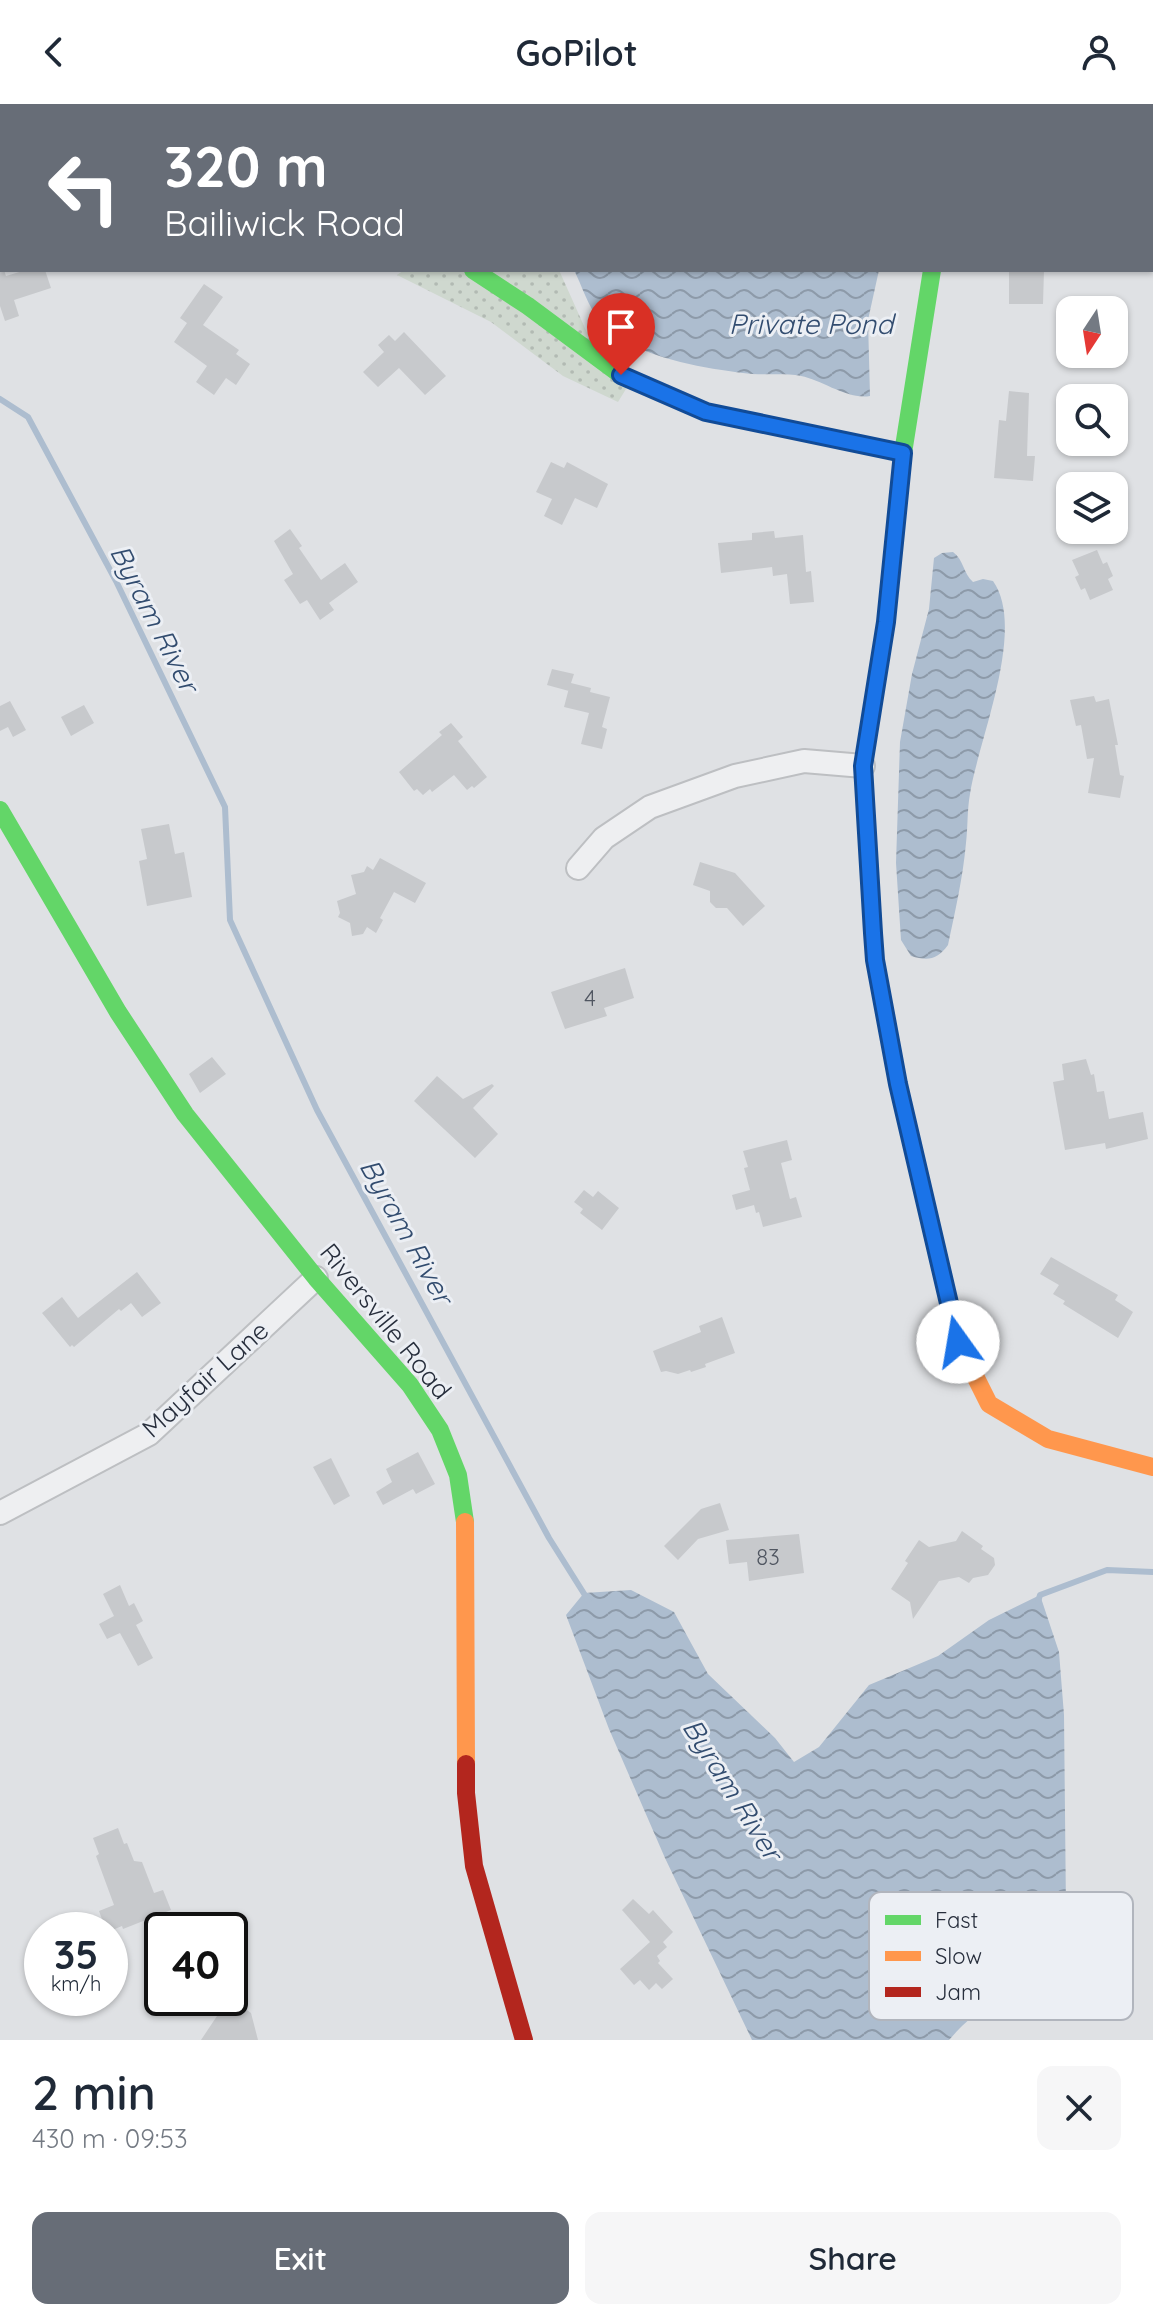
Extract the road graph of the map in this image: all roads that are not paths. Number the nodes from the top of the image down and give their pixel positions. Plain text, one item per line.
1 (476, 272) edge
2 (932, 272) edge
3 (903, 453) junction
4 (863, 766) junction
5 (0, 810) edge
6 (578, 868) dead end
7 (316, 1278) junction
8 (1153, 1467) edge
9 (0, 1513) edge
10 (524, 2040) edge

1 - 3 street
2 - 3 street
3 - 4 street
4 - 6 street
4 - 8 street
5 - 7 street, Riversville Road
7 - 9 street, Mayfair Lane
7 - 10 street, Riversville Road

